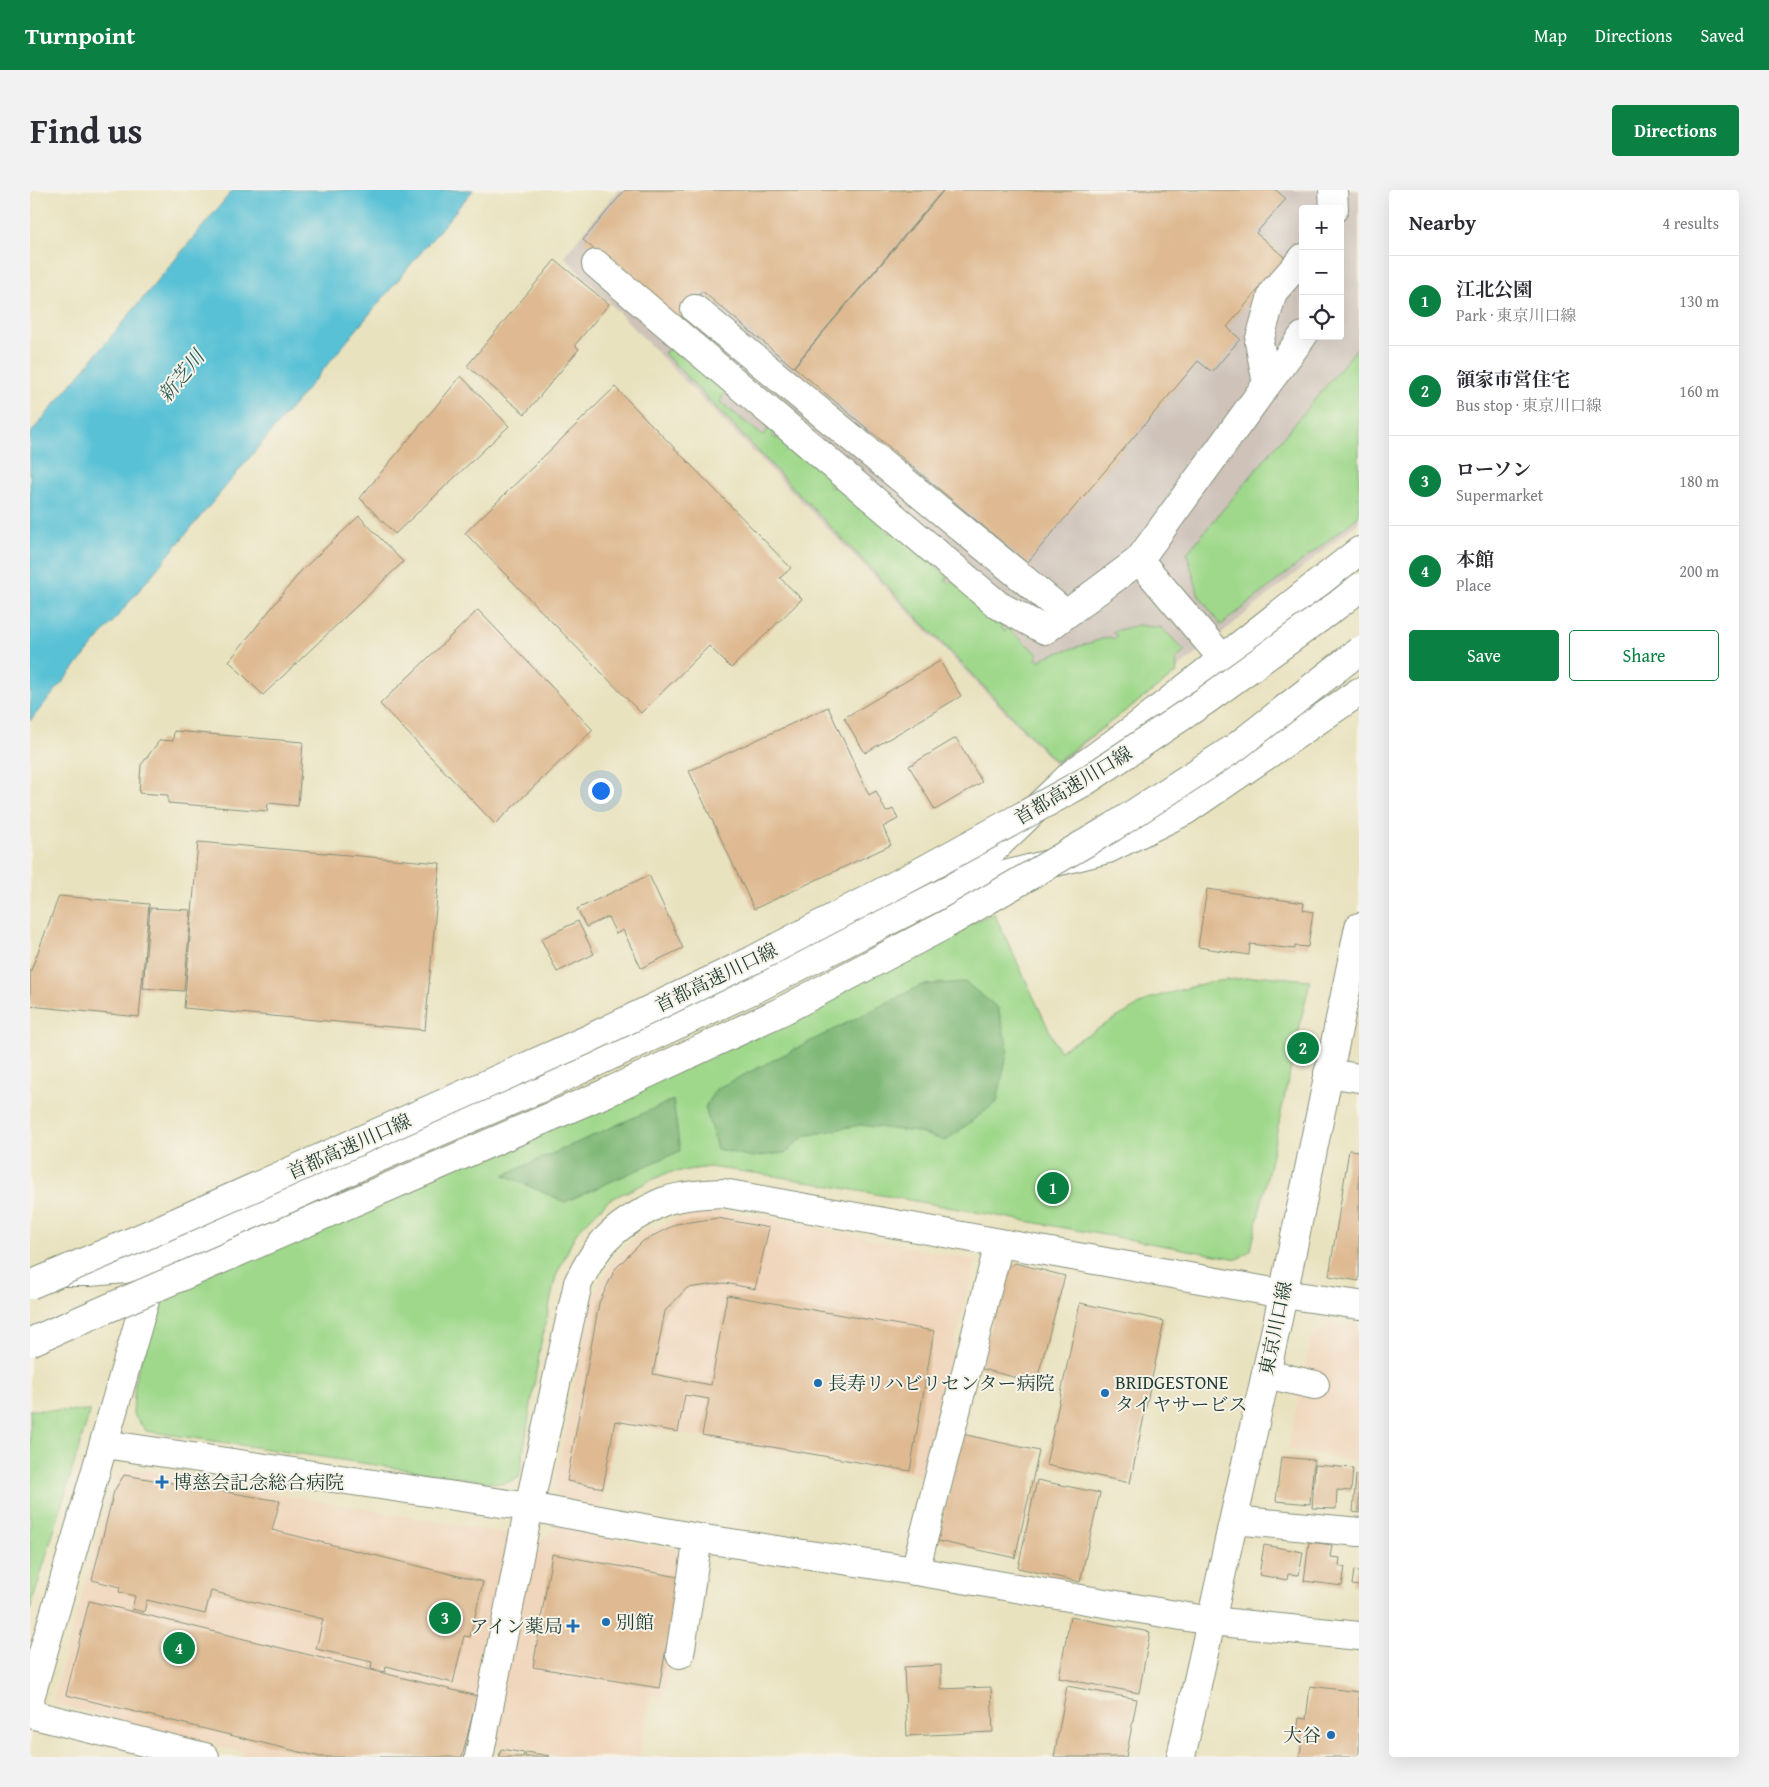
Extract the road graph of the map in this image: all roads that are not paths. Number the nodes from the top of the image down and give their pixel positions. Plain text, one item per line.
1 (1333, 190) edge
2 (1334, 205) edge
3 (1299, 263) edge
4 (596, 264) dead end
5 (695, 309) dead end
6 (1300, 340) edge
7 (1267, 384) junction
8 (1359, 551) edge
9 (1139, 560) junction
10 (1359, 588) edge
11 (1066, 614) junction
12 (1359, 651) edge
13 (1223, 659) junction
14 (1359, 692) edge
15 (953, 888) junction
16 (1359, 927) edge
17 (1328, 1073) junction
18 (1359, 1078) edge
19 (999, 1244) junction
20 (157, 1259) junction
21 (30, 1271) edge
22 (30, 1285) edge
23 (1283, 1294) junction
24 (1359, 1305) edge
25 (30, 1342) edge
26 (1266, 1374) junction
27 (1315, 1385) dead end
28 (104, 1444) junction
29 (529, 1507) junction
30 (1234, 1520) junction
31 (1359, 1532) edge
32 (698, 1538) junction
33 (915, 1572) junction
34 (1212, 1621) junction
35 (1359, 1636) edge
36 (680, 1654) dead end
37 (30, 1698) edge
38 (30, 1714) edge
39 (204, 1757) edge
40 (479, 1757) edge
41 (1181, 1757) edge

1 - 2 main road
3 - 7 main road
4 - 11 main road
5 - 11 main road
6 - 7 main road
7 - 9 main road
8 - 13 main road
9 - 11 main road
9 - 13 main road
10 - 22 main road, 首都高速川口線, bridge
12 - 25 main road, bridge
13 - 15 main road
14 - 15 main road
15 - 20 main road
16 - 17 main road, 東京川口線
17 - 18 main road
17 - 23 main road, 東京川口線
19 - 23 main road
19 - 29 main road
19 - 33 main road
20 - 21 main road
20 - 28 main road
23 - 24 main road
23 - 26 main road, 東京川口線
26 - 27 main road
26 - 30 main road, 東京川口線
28 - 29 main road
28 - 37 main road
29 - 32 main road
29 - 40 main road
30 - 31 main road
30 - 34 main road, 東京川口線
32 - 33 main road
32 - 36 main road
33 - 34 main road
34 - 35 main road
34 - 41 main road, 東京川口線
38 - 39 main road

